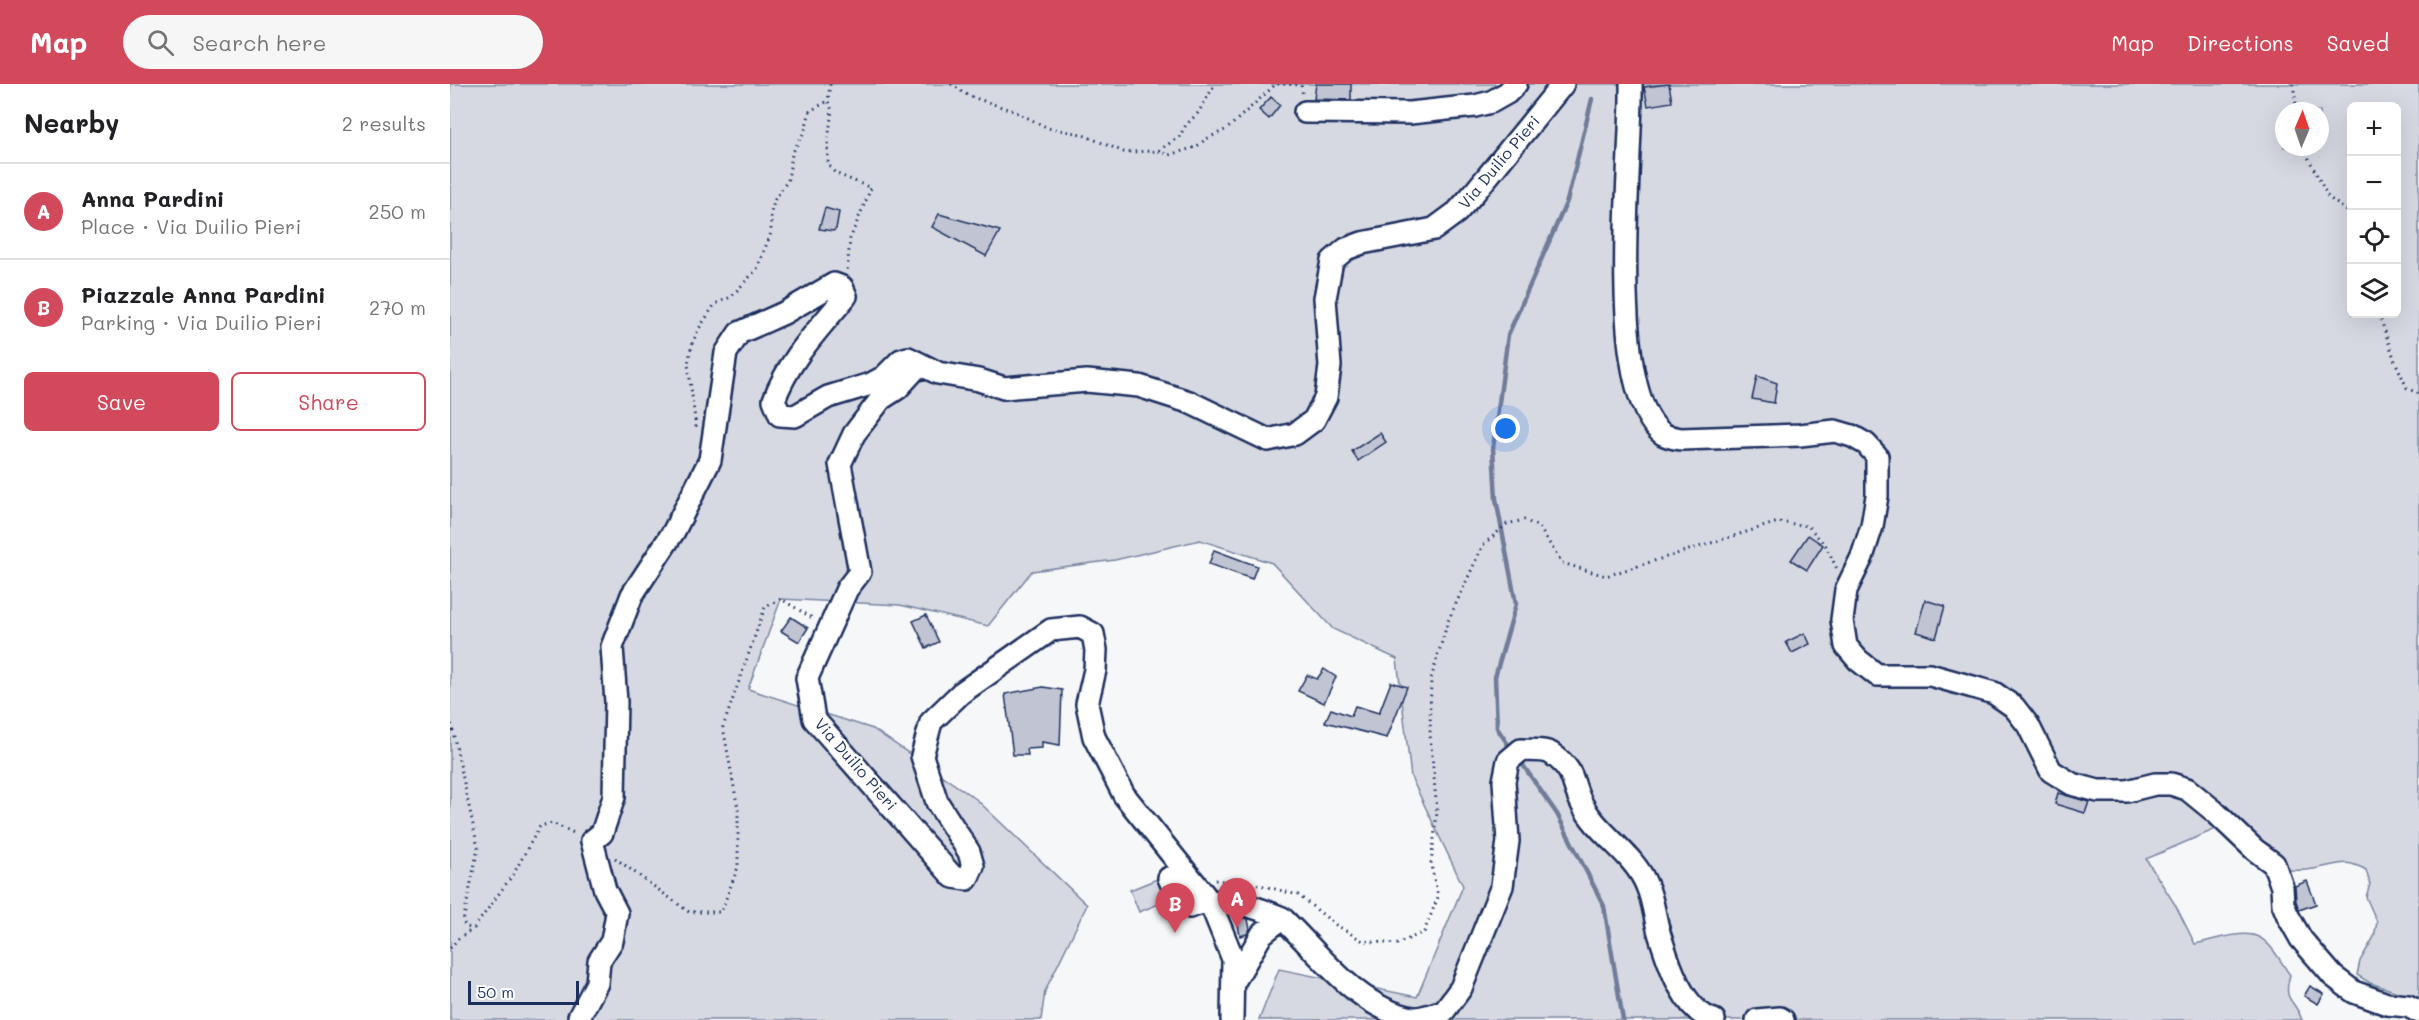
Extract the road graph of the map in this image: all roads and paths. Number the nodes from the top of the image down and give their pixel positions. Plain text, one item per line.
1 (830, 84) edge
2 (951, 84) edge
3 (1215, 84) edge
4 (1516, 84) edge
5 (1563, 84) edge
6 (1631, 84) edge
7 (2293, 84) edge
8 (828, 101) junction
9 (2296, 102) edge
10 (1305, 112) joint
11 (1158, 151) junction
12 (2308, 156) edge
13 (2347, 210) edge
14 (843, 287) junction
15 (2380, 318) edge
16 (920, 364) junction
17 (2419, 394) edge
18 (696, 431) dead end
19 (1846, 590) junction
20 (829, 629) junction
21 (450, 718) edge
22 (592, 841) junction
23 (1169, 878) dead end
24 (1196, 883) junction
25 (1210, 902) junction
26 (1282, 918) junction
27 (474, 928) junction
28 (450, 948) edge
29 (1233, 985) junction
30 (2419, 1012) edge
31 (580, 1020) edge
32 (1232, 1020) edge
33 (1714, 1020) edge
34 (1757, 1020) edge
35 (1783, 1020) edge

1 - 8 path
2 - 11 path
3 - 11 path
4 - 10 street
5 - 16 street, Via Duilio Pieri
6 - 19 street
7 - 9 path
8 - 14 path
8 - 18 path
10 - 11 path
12 - 13 path
14 - 16 street
14 - 22 street
15 - 17 path
16 - 20 street, Via Duilio Pieri
19 - 24 path
19 - 30 street
20 - 22 path
20 - 24 street, Via Duilio Pieri
21 - 27 path
22 - 27 path
22 - 31 street
23 - 25 street
24 - 25 street, Via Duilio Pieri
25 - 26 street
25 - 29 street, Via Duilio Pieri
26 - 29 street
26 - 33 street
27 - 28 path
29 - 32 street
34 - 35 street

